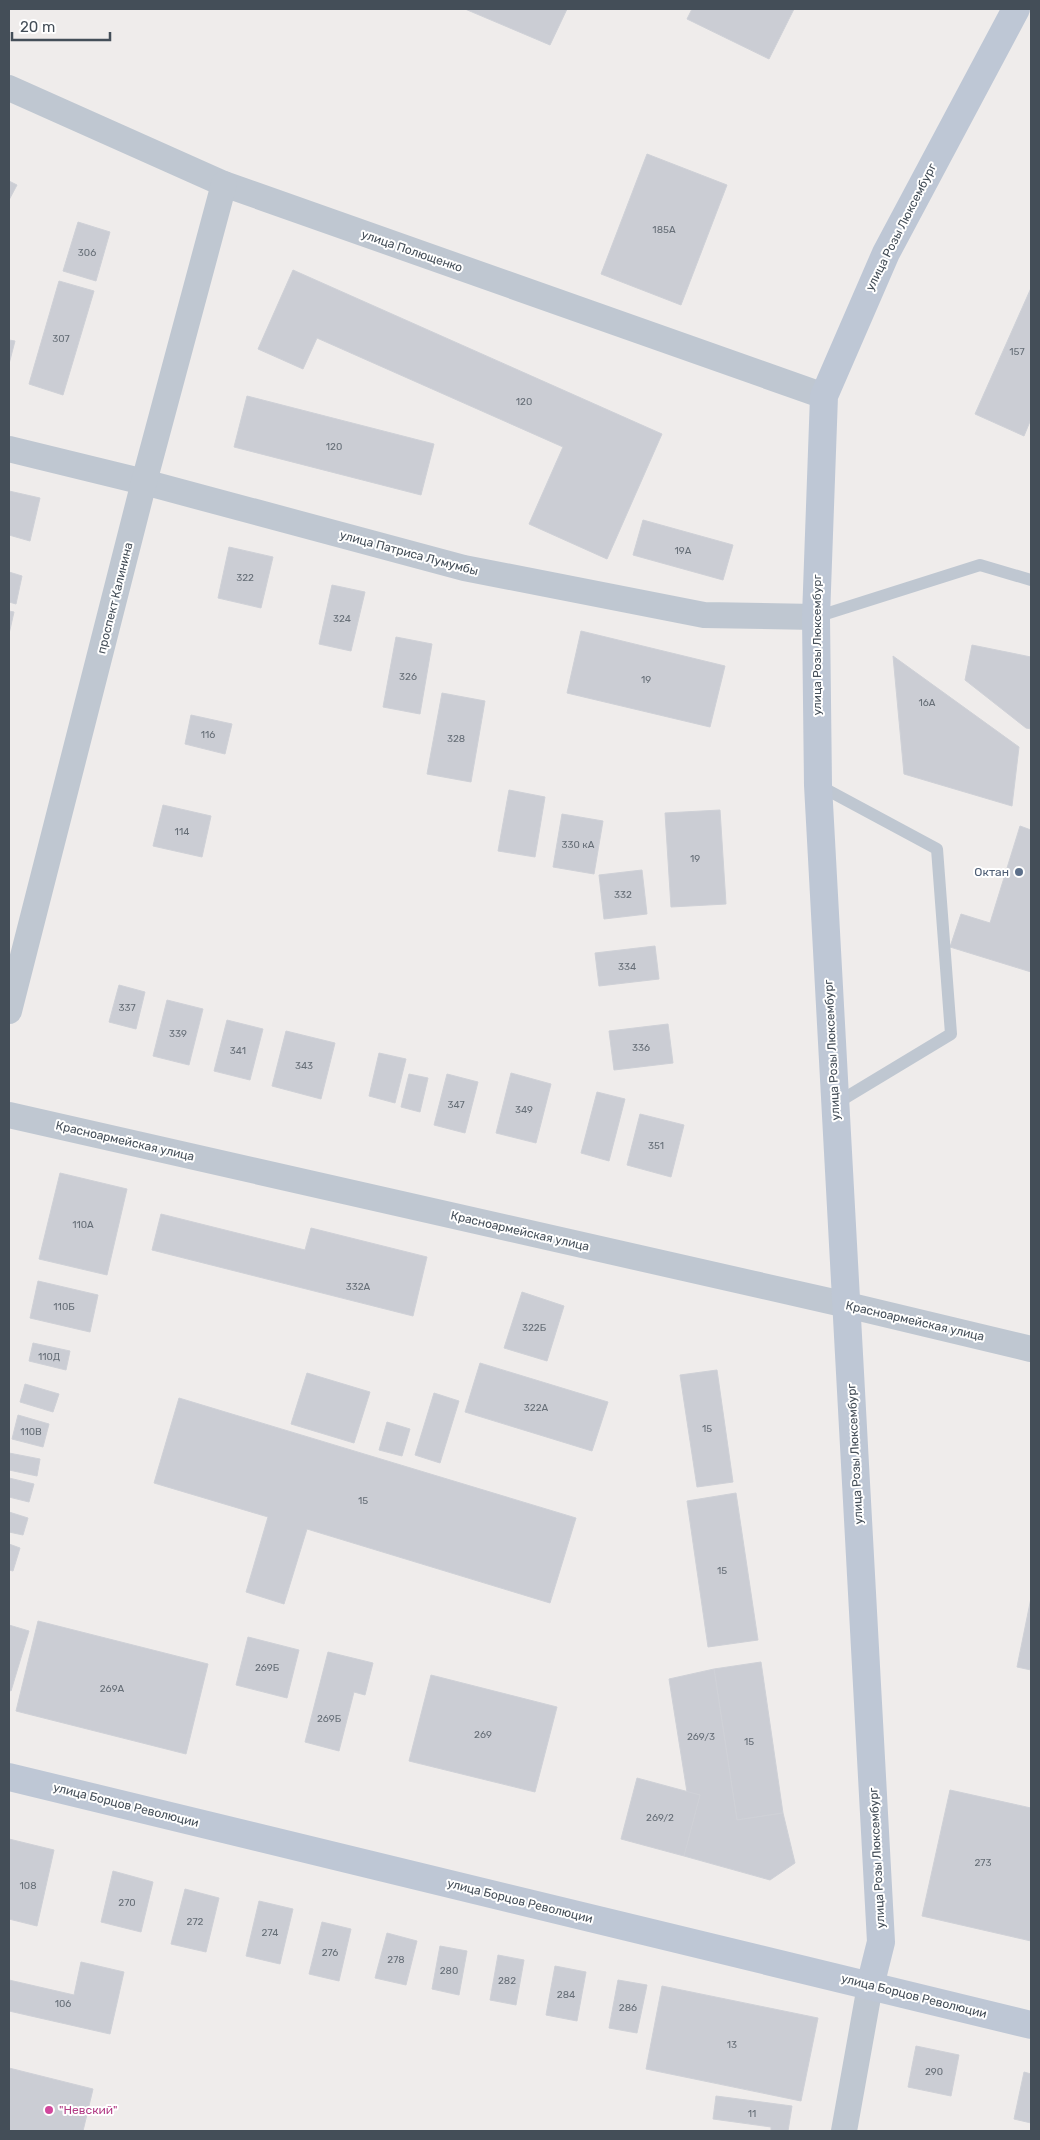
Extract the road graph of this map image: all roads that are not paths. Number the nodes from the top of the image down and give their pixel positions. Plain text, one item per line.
1 (1016, 9) edge
2 (9, 88) edge
3 (224, 184) junction
4 (824, 396) junction
5 (9, 449) edge
6 (144, 482) junction
7 (1031, 580) edge
8 (816, 617) junction
9 (818, 785) junction
10 (9, 1012) edge
11 (835, 1104) junction
12 (9, 1115) edge
13 (847, 1305) junction
14 (1031, 1349) edge
15 (9, 1776) edge
16 (870, 1986) junction
17 (1031, 2025) edge
18 (844, 2131) edge

1 - 4 main road, улица Розы Люксембург
2 - 3 street, улица Полющенко
3 - 4 street, улица Полющенко
3 - 6 street, проспект Калинина
4 - 8 main road, улица Розы Люксембург
5 - 6 street, улица Патриса Лумумбы
6 - 8 street, улица Патриса Лумумбы
6 - 10 street, проспект Калинина
7 - 8 lane
8 - 9 main road, улица Розы Люксембург
9 - 11 main road, улица Розы Люксембург
9 - 11 lane
11 - 13 main road, улица Розы Люксембург
12 - 13 street, Красноармейская улица
13 - 14 street, Красноармейская улица
13 - 16 main road, улица Розы Люксембург
15 - 16 main road, улица Борцов Революции
16 - 17 main road, улица Борцов Революции
16 - 18 street, улица Розы Люксембург

